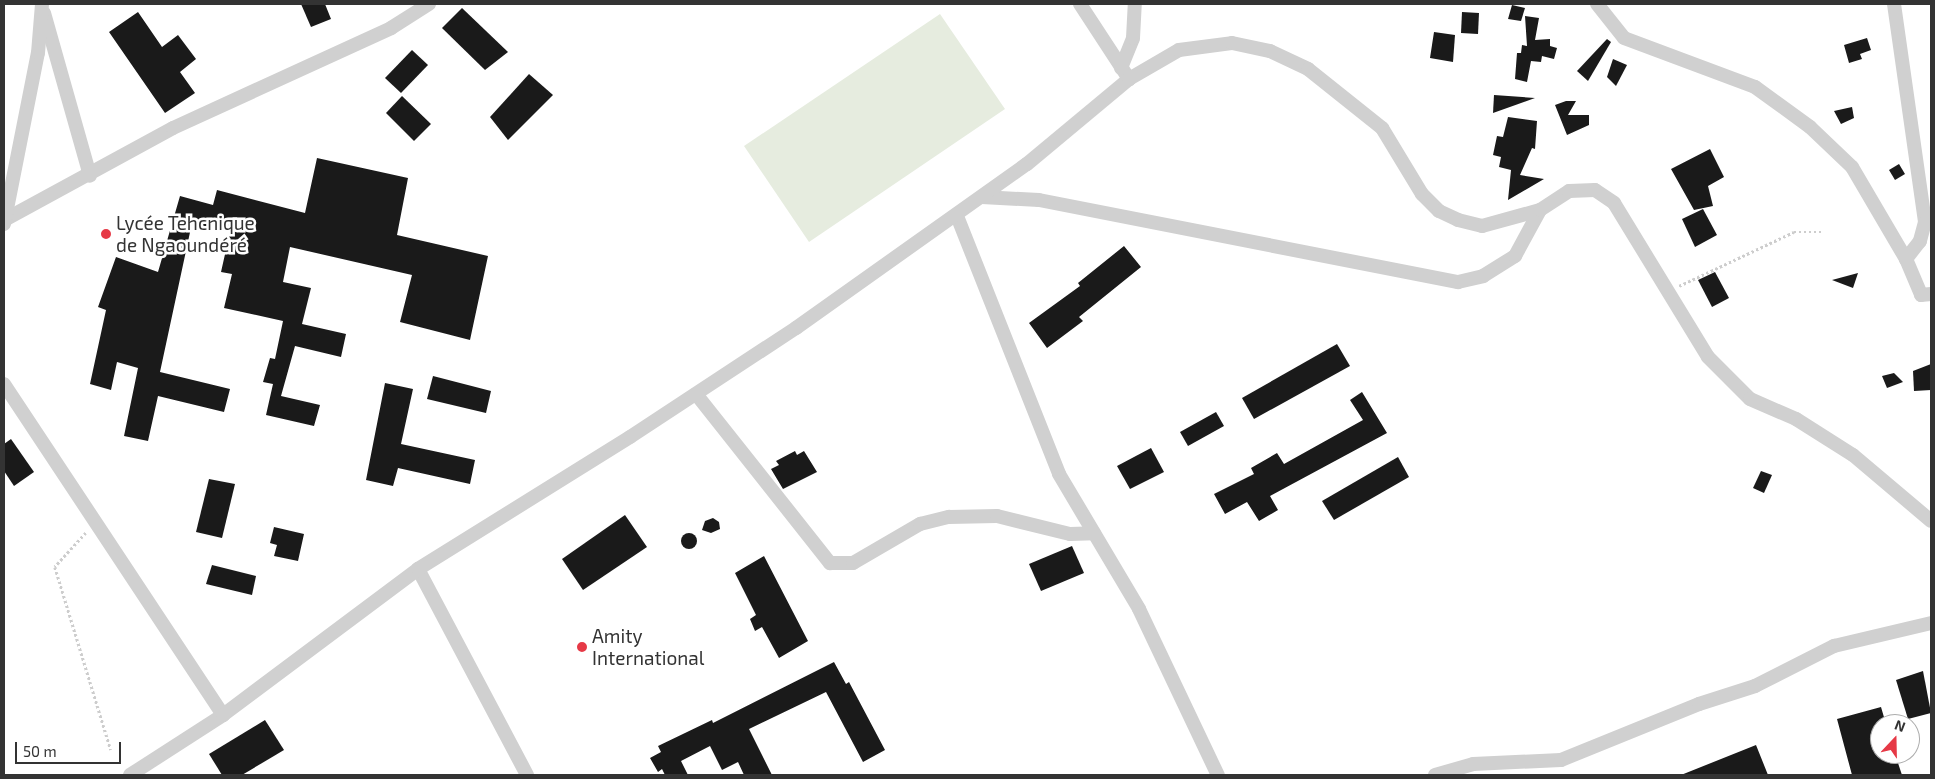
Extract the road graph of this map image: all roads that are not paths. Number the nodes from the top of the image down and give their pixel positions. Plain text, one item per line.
1 (429, 4) edge
2 (1080, 4) edge
3 (1135, 4) edge
4 (1597, 4) edge
5 (1894, 4) edge
6 (43, 5) edge
7 (1125, 73) junction
8 (90, 176) junction
9 (982, 197) junction
10 (1540, 210) junction
11 (957, 216) junction
12 (5, 223) edge
13 (1906, 259) junction
14 (1931, 294) edge
15 (4, 384) edge
16 (696, 394) junction
17 (1931, 521) edge
18 (1094, 533) junction
19 (418, 569) junction
20 (1929, 627) edge
21 (224, 715) junction
22 (130, 775) edge
23 (527, 775) edge
24 (1218, 775) edge
25 (1435, 775) edge

1 - 8 street
2 - 7 street
3 - 7 street
4 - 13 street
5 - 13 street
6 - 8 street
6 - 12 street
7 - 9 street
7 - 10 street
8 - 12 street
9 - 10 street
9 - 11 street
10 - 17 street
11 - 16 street
11 - 18 street
13 - 14 street
15 - 21 street
16 - 18 street
16 - 19 street
18 - 24 street
19 - 21 street
19 - 23 street
20 - 25 street
21 - 22 street

